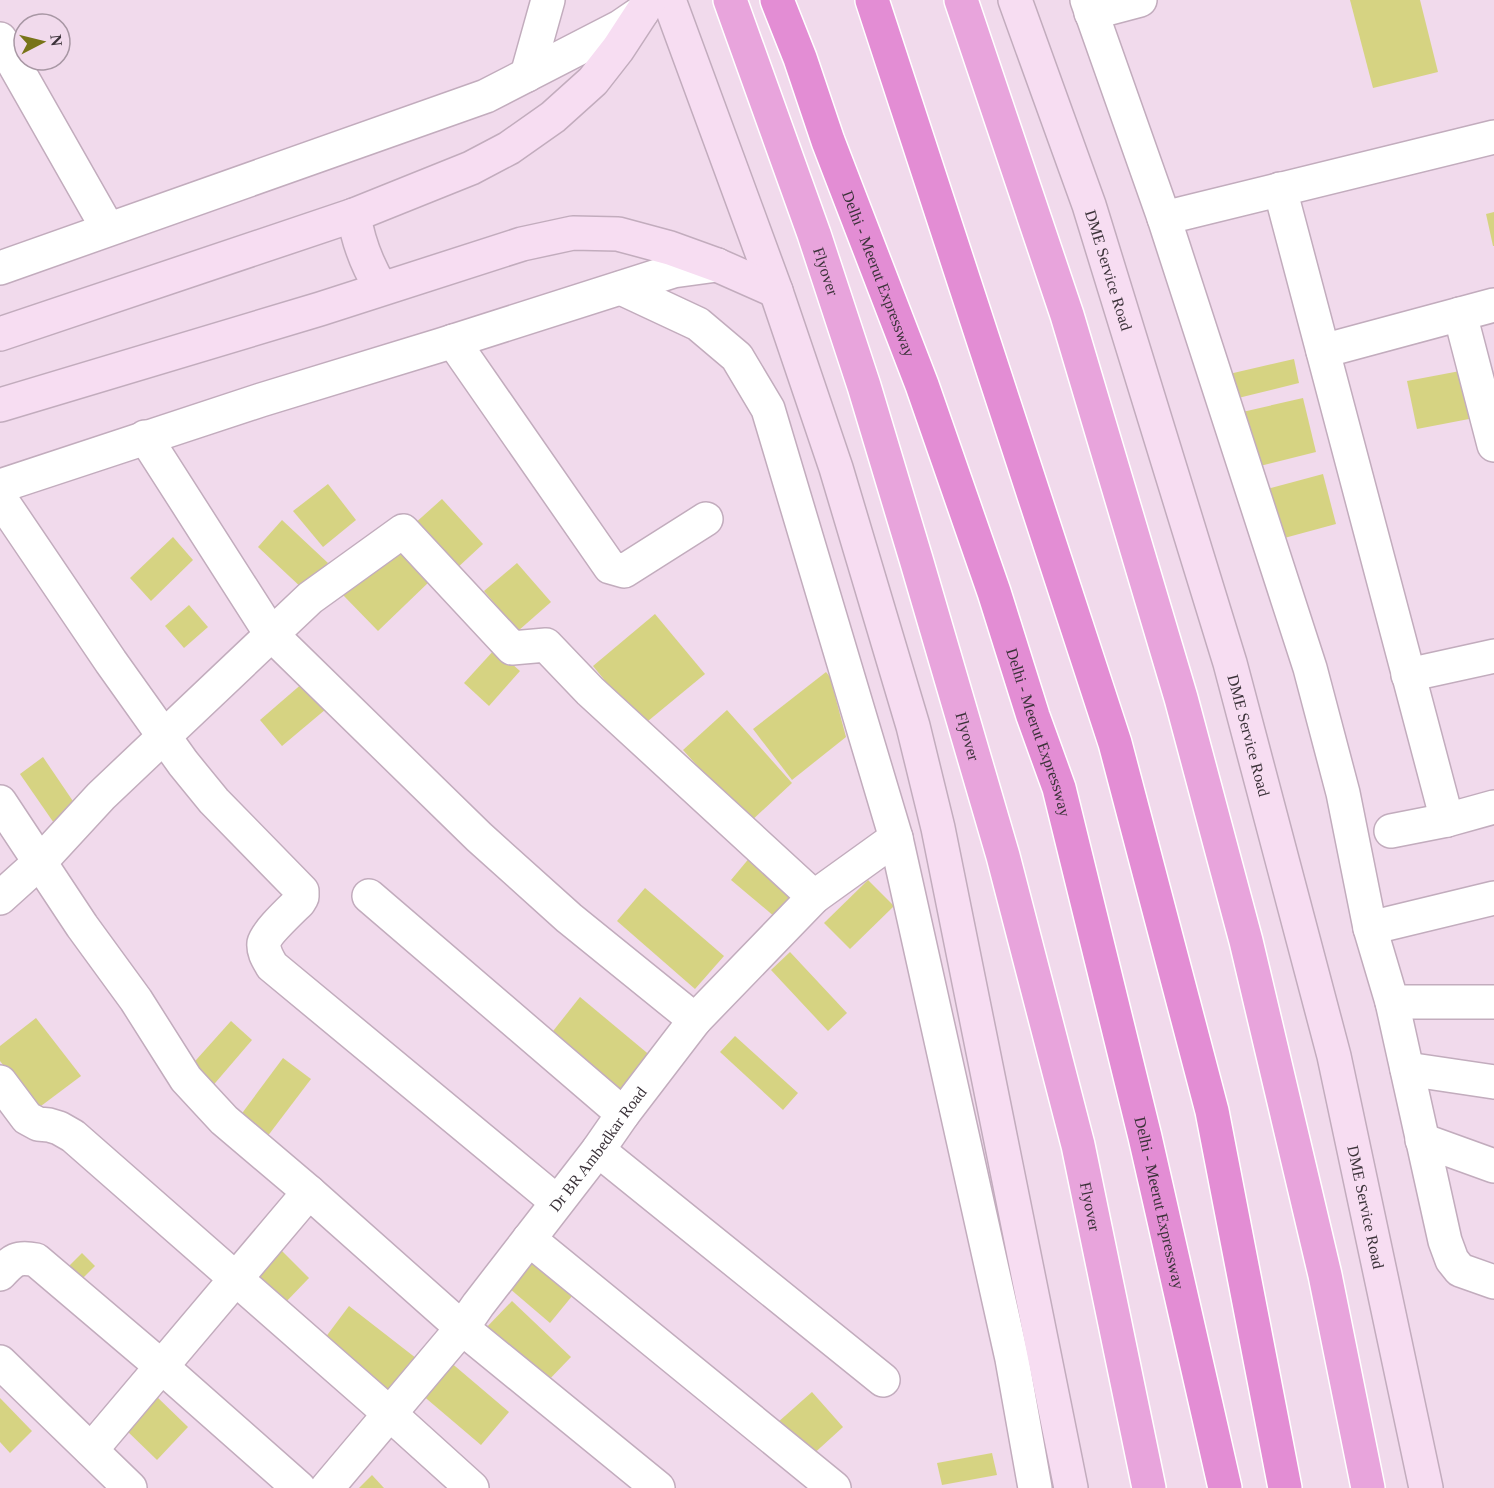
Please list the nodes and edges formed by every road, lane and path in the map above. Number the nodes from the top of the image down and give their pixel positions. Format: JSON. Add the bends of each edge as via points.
{"nodes":[{"id":1,"x":548,"y":0,"type":"edge"},
{"id":2,"x":730,"y":0,"type":"edge"},
{"id":3,"x":777,"y":0,"type":"edge"},
{"id":4,"x":872,"y":0,"type":"edge"},
{"id":5,"x":961,"y":0,"type":"edge"},
{"id":6,"x":1015,"y":0,"type":"edge"},
{"id":7,"x":1140,"y":0,"type":"edge"},
{"id":8,"x":654,"y":4,"type":"edge"},
{"id":9,"x":1089,"y":7,"type":"edge"},
{"id":10,"x":0,"y":39,"type":"edge"},
{"id":11,"x":528,"y":75,"type":"junction"},
{"id":12,"x":1494,"y":136,"type":"edge"},
{"id":13,"x":1280,"y":189,"type":"junction"},
{"id":14,"x":354,"y":214,"type":"junction"},
{"id":15,"x":1164,"y":218,"type":"junction"},
{"id":16,"x":108,"y":229,"type":"junction"},
{"id":17,"x":717,"y":265,"type":"junction"},
{"id":18,"x":0,"y":267,"type":"edge"},
{"id":19,"x":381,"y":288,"type":"junction"},
{"id":20,"x":621,"y":288,"type":"junction"},
{"id":21,"x":776,"y":291,"type":"junction"},
{"id":22,"x":1494,"y":305,"type":"edge"},
{"id":23,"x":1460,"y":314,"type":"junction"},
{"id":24,"x":0,"y":334,"type":"edge"},
{"id":25,"x":453,"y":341,"type":"junction"},
{"id":26,"x":1323,"y":351,"type":"junction"},
{"id":27,"x":0,"y":405,"type":"edge"},
{"id":28,"x":145,"y":437,"type":"junction"},
{"id":29,"x":1494,"y":445,"type":"edge"},
{"id":30,"x":0,"y":486,"type":"edge"},
{"id":31,"x":0,"y":498,"type":"edge"},
{"id":32,"x":706,"y":519,"type":"dead end"},
{"id":33,"x":271,"y":633,"type":"junction"},
{"id":34,"x":1494,"y":656,"type":"edge"},
{"id":35,"x":1408,"y":675,"type":"junction"},
{"id":36,"x":163,"y":736,"type":"junction"},
{"id":37,"x":0,"y":802,"type":"edge"},
{"id":38,"x":1494,"y":807,"type":"edge"},
{"id":39,"x":1447,"y":819,"type":"junction"},
{"id":40,"x":1391,"y":831,"type":"dead end"},
{"id":41,"x":896,"y":838,"type":"junction"},
{"id":42,"x":41,"y":861,"type":"junction"},
{"id":43,"x":369,"y":896,"type":"dead end"},
{"id":44,"x":814,"y":897,"type":"junction"},
{"id":45,"x":0,"y":898,"type":"edge"},
{"id":46,"x":1494,"y":898,"type":"edge"},
{"id":47,"x":1370,"y":928,"type":"junction"},
{"id":48,"x":1392,"y":1002,"type":"junction"},
{"id":49,"x":1494,"y":1002,"type":"edge"},
{"id":50,"x":695,"y":1020,"type":"junction"},
{"id":51,"x":1407,"y":1069,"type":"junction"},
{"id":52,"x":0,"y":1082,"type":"edge"},
{"id":53,"x":1494,"y":1082,"type":"edge"},
{"id":54,"x":623,"y":1114,"type":"junction"},
{"id":55,"x":1422,"y":1140,"type":"junction"},
{"id":56,"x":598,"y":1150,"type":"junction"},
{"id":57,"x":1494,"y":1166,"type":"edge"},
{"id":58,"x":309,"y":1192,"type":"junction"},
{"id":59,"x":557,"y":1202,"type":"junction"},
{"id":60,"x":529,"y":1239,"type":"junction"},
{"id":61,"x":0,"y":1274,"type":"edge"},
{"id":62,"x":236,"y":1280,"type":"junction"},
{"id":63,"x":1494,"y":1282,"type":"edge"},
{"id":64,"x":462,"y":1328,"type":"junction"},
{"id":65,"x":0,"y":1362,"type":"edge"},
{"id":66,"x":162,"y":1367,"type":"junction"},
{"id":67,"x":883,"y":1380,"type":"dead end"},
{"id":68,"x":390,"y":1414,"type":"junction"},
{"id":69,"x":91,"y":1450,"type":"junction"},
{"id":70,"x":130,"y":1488,"type":"edge"},
{"id":71,"x":299,"y":1488,"type":"edge"},
{"id":72,"x":327,"y":1488,"type":"edge"},
{"id":73,"x":472,"y":1488,"type":"edge"},
{"id":74,"x":657,"y":1488,"type":"edge"},
{"id":75,"x":834,"y":1488,"type":"edge"},
{"id":76,"x":1035,"y":1488,"type":"edge"},
{"id":77,"x":1071,"y":1488,"type":"edge"},
{"id":78,"x":1149,"y":1488,"type":"edge"},
{"id":79,"x":1225,"y":1488,"type":"edge"},
{"id":80,"x":1285,"y":1488,"type":"edge"},
{"id":81,"x":1368,"y":1488,"type":"edge"},
{"id":82,"x":1426,"y":1488,"type":"edge"}],
"edges":[{"from":1,"to":11,"type":"street"},
{"from":2,"to":78,"type":"highway","name":"Flyover","via":[[864,386],[1003,856],[1078,1145]]},
{"from":3,"to":79,"type":"highway","name":"Delhi - Meerut Expressway","via":[[922,385],[1059,788],[1145,1137]]},
{"from":4,"to":80,"type":"highway","via":[[1115,743],[1212,1111]]},
{"from":5,"to":81,"type":"highway","via":[[1066,315],[1187,721],[1246,940],[1320,1252]]},
{"from":6,"to":82,"type":"main road","name":"DME Service Road","via":[[1089,205],[1230,663],[1334,1056]]},
{"from":7,"to":9,"type":"street"},
{"from":8,"to":11,"type":"street","via":[[620,27]]},
{"from":8,"to":14,"type":"main road","via":[[593,81],[553,117],[509,148],[471,168]]},
{"from":8,"to":21,"type":"main road"},
{"from":9,"to":15,"type":"street"},
{"from":10,"to":16,"type":"street"},
{"from":11,"to":16,"type":"street","via":[[486,96]]},
{"from":12,"to":13,"type":"street"},
{"from":13,"to":15,"type":"street"},
{"from":13,"to":26,"type":"street"},
{"from":14,"to":19,"type":"main road","via":[[363,253]]},
{"from":14,"to":24,"type":"main road"},
{"from":15,"to":47,"type":"street","via":[[1310,668],[1345,803]]},
{"from":16,"to":18,"type":"street"},
{"from":17,"to":19,"type":"main road","via":[[618,234],[573,233],[522,244]]},
{"from":17,"to":20,"type":"street","via":[[673,271]]},
{"from":17,"to":21,"type":"main road"},
{"from":19,"to":27,"type":"main road"},
{"from":20,"to":25,"type":"street"},
{"from":20,"to":41,"type":"street","via":[[698,324],[737,357],[768,409]]},
{"from":21,"to":77,"type":"main road","via":[[836,468],[913,726],[938,828]]},
{"from":22,"to":23,"type":"street"},
{"from":23,"to":26,"type":"street"},
{"from":23,"to":29,"type":"street"},
{"from":25,"to":28,"type":"street"},
{"from":25,"to":32,"type":"street","via":[[610,567],[624,571]]},
{"from":26,"to":35,"type":"street"},
{"from":28,"to":30,"type":"street"},
{"from":28,"to":33,"type":"street"},
{"from":31,"to":36,"type":"street"},
{"from":33,"to":36,"type":"street"},
{"from":33,"to":44,"type":"street","via":[[310,598],[403,531],[512,648],[546,645],[590,691]]},
{"from":33,"to":50,"type":"street","via":[[479,837],[569,918]]},
{"from":34,"to":35,"type":"street"},
{"from":35,"to":39,"type":"street"},
{"from":36,"to":42,"type":"street"},
{"from":36,"to":59,"type":"street","via":[[214,801],[302,891],[299,902],[264,943],[272,966]]},
{"from":37,"to":42,"type":"street"},
{"from":38,"to":39,"type":"street"},
{"from":39,"to":40,"type":"street"},
{"from":41,"to":44,"type":"street","name":"Dr BR Ambedkar Road"},
{"from":41,"to":76,"type":"street","via":[[1012,1359]]},
{"from":42,"to":45,"type":"street"},
{"from":42,"to":58,"type":"street","via":[[186,1079],[224,1120]]},
{"from":43,"to":54,"type":"street"},
{"from":44,"to":50,"type":"street","name":"Dr BR Ambedkar Road"},
{"from":46,"to":47,"type":"street"},
{"from":47,"to":48,"type":"street"},
{"from":48,"to":49,"type":"street"},
{"from":48,"to":51,"type":"street"},
{"from":50,"to":54,"type":"street","name":"Dr BR Ambedkar Road"},
{"from":51,"to":53,"type":"street"},
{"from":51,"to":55,"type":"street"},
{"from":52,"to":62,"type":"street","via":[[27,1118],[73,1136]]},
{"from":54,"to":56,"type":"street","name":"Dr BR Ambedkar Road"},
{"from":55,"to":57,"type":"street"},
{"from":55,"to":63,"type":"street","via":[[1452,1260],[1460,1270]]},
{"from":56,"to":59,"type":"street","name":"Dr BR Ambedkar Road"},
{"from":56,"to":67,"type":"street"},
{"from":58,"to":62,"type":"street"},
{"from":58,"to":64,"type":"street"},
{"from":59,"to":60,"type":"street","name":"Dr BR Ambedkar Road"},
{"from":60,"to":64,"type":"street","name":"Dr BR Ambedkar Road"},
{"from":60,"to":75,"type":"street"},
{"from":61,"to":66,"type":"street","via":[[10,1262],[22,1257],[36,1260]]},
{"from":62,"to":66,"type":"street"},
{"from":62,"to":68,"type":"street"},
{"from":64,"to":68,"type":"street","name":"Dr BR Ambedkar Road"},
{"from":64,"to":74,"type":"street"},
{"from":65,"to":69,"type":"street"},
{"from":66,"to":69,"type":"street"},
{"from":66,"to":71,"type":"street"},
{"from":68,"to":72,"type":"street","name":"Dr BR Ambedkar Road"},
{"from":68,"to":73,"type":"street"},
{"from":69,"to":70,"type":"street"}]}
